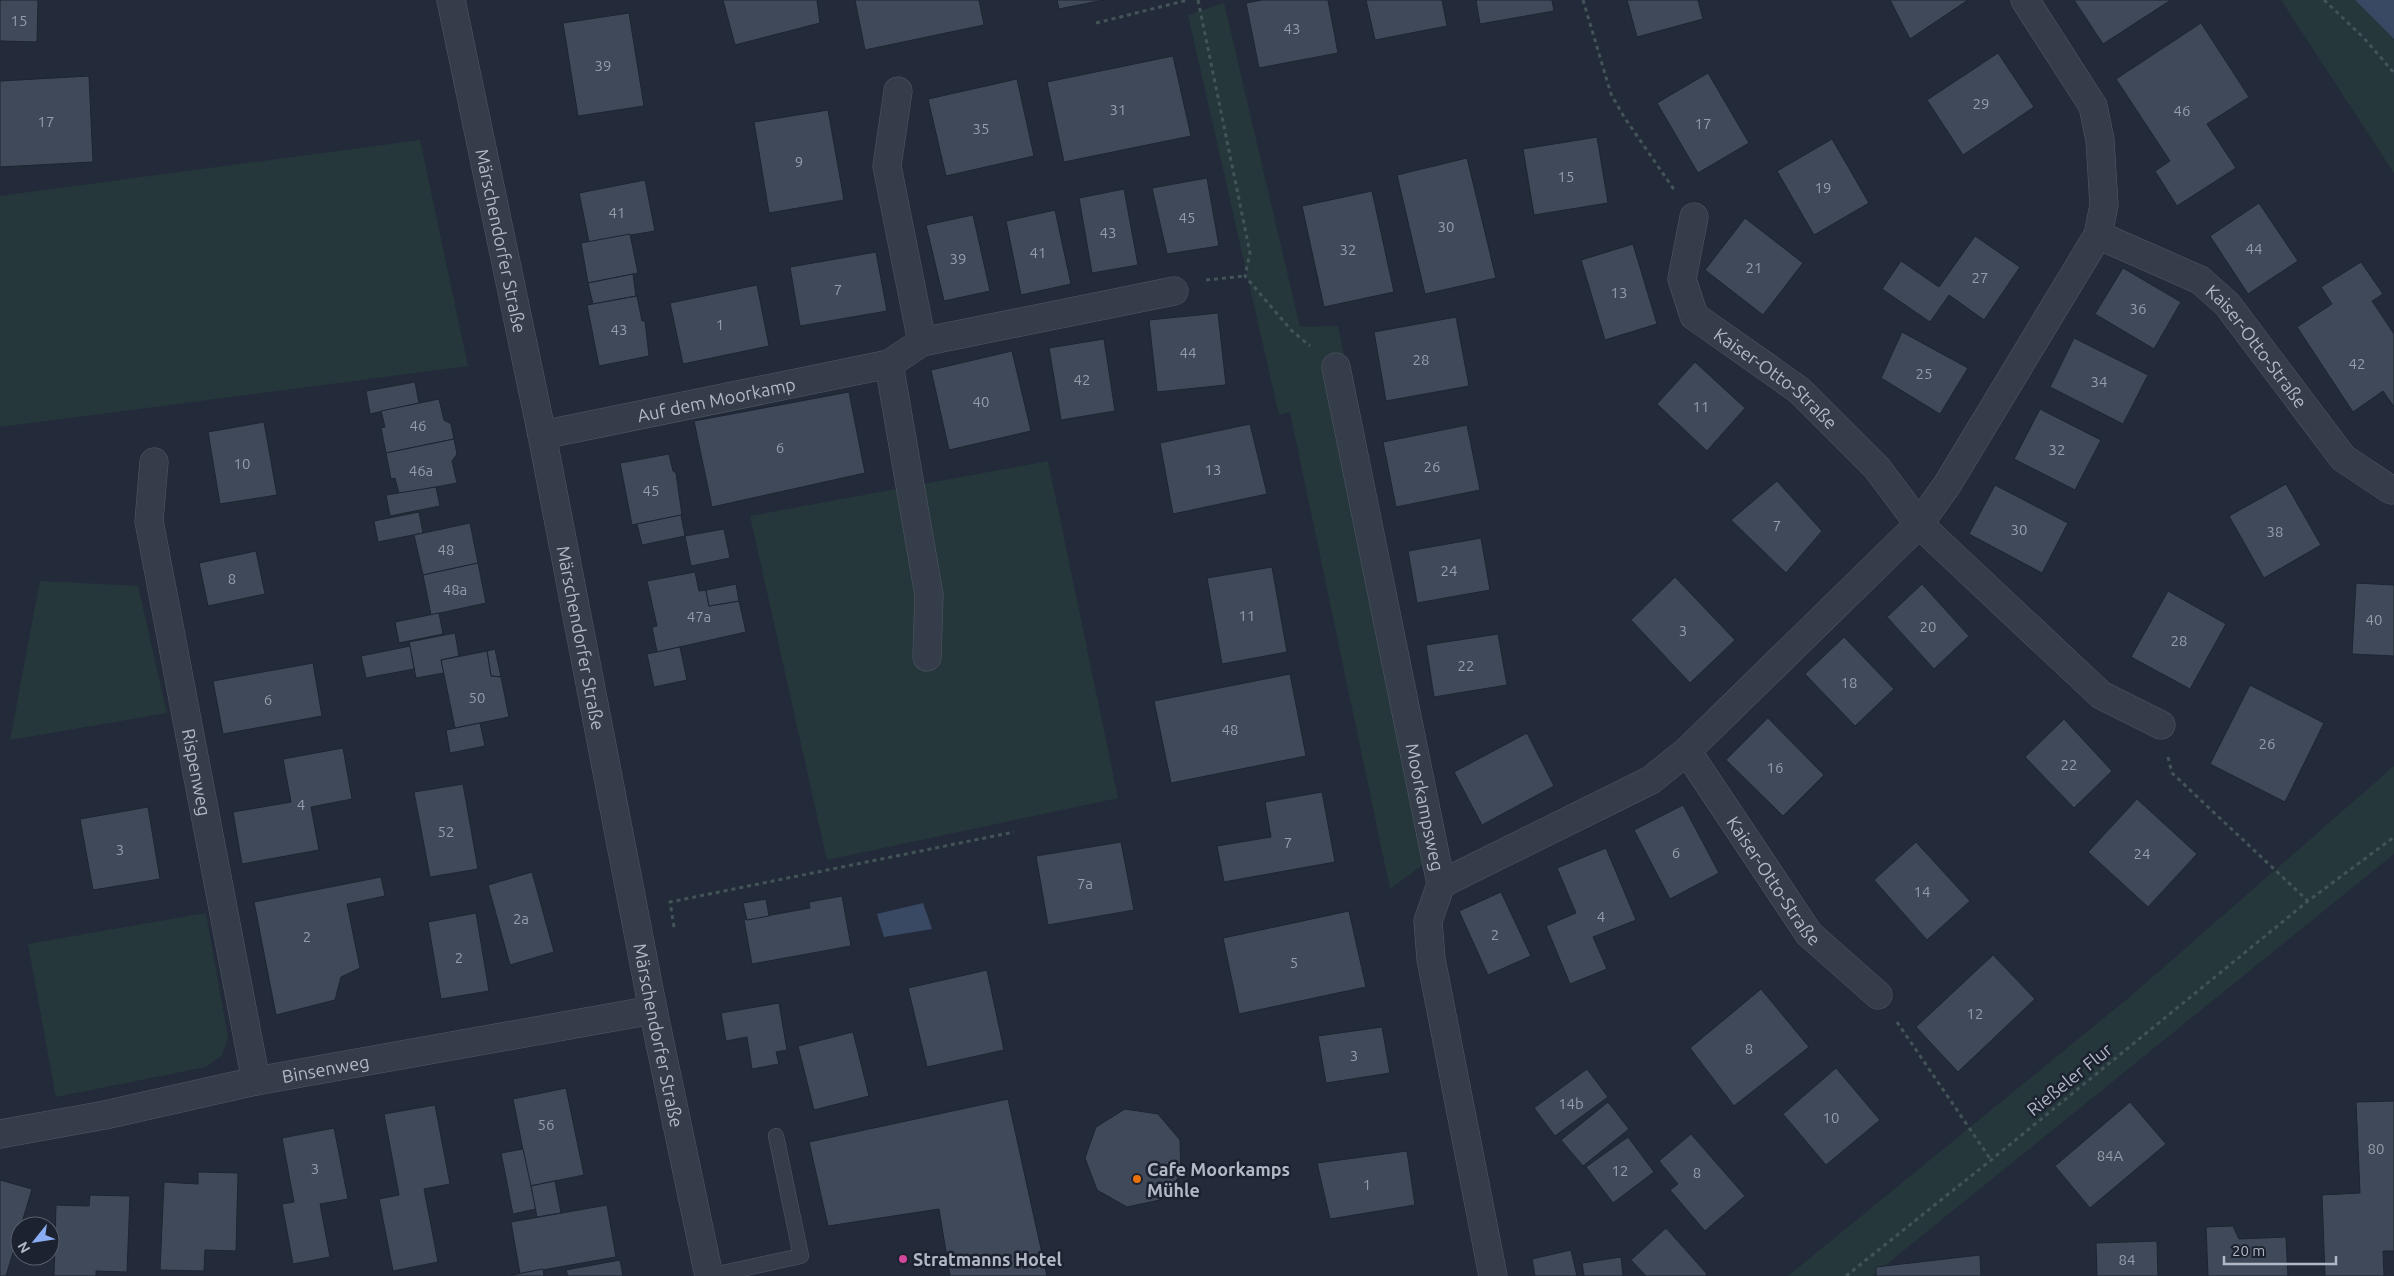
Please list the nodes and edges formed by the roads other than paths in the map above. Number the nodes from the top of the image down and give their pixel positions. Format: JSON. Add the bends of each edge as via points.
{"nodes":[{"id":1,"x":451,"y":0,"type":"edge"},
{"id":2,"x":2025,"y":0,"type":"edge"},
{"id":3,"x":898,"y":91,"type":"dead end"},
{"id":4,"x":1694,"y":217,"type":"road end"},
{"id":5,"x":2098,"y":235,"type":"junction"},
{"id":6,"x":1174,"y":291,"type":"road end"},
{"id":7,"x":922,"y":342,"type":"junction"},
{"id":8,"x":889,"y":364,"type":"junction"},
{"id":9,"x":1336,"y":367,"type":"road end"},
{"id":10,"x":542,"y":435,"type":"junction"},
{"id":11,"x":154,"y":462,"type":"dead end"},
{"id":12,"x":2391,"y":490,"type":"dead end"},
{"id":13,"x":1919,"y":524,"type":"junction"},
{"id":14,"x":927,"y":657,"type":"dead end"},
{"id":15,"x":2161,"y":725,"type":"road end"},
{"id":16,"x":1687,"y":751,"type":"junction"},
{"id":17,"x":1441,"y":884,"type":"junction"},
{"id":18,"x":1878,"y":995,"type":"road end"},
{"id":19,"x":654,"y":1010,"type":"junction"},
{"id":20,"x":256,"y":1081,"type":"junction"},
{"id":21,"x":0,"y":1134,"type":"edge"},
{"id":22,"x":776,"y":1136,"type":"dead end"},
{"id":23,"x":709,"y":1276,"type":"edge"},
{"id":24,"x":1493,"y":1276,"type":"edge"}],
"edges":[{"from":1,"to":10,"type":"street","name":"Märschendorfer Straße"},
{"from":2,"to":5,"type":"street","via":[[2092,106],[2100,140],[2104,205]]},
{"from":3,"to":7,"type":"street","via":[[887,166]]},
{"from":4,"to":13,"type":"street","name":"Kaiser-Otto-Straße","via":[[1682,279],[1694,316],[1799,390],[1877,468]]},
{"from":5,"to":12,"type":"street","name":"Kaiser-Otto-Straße","via":[[2200,280],[2227,304],[2343,458]]},
{"from":5,"to":13,"type":"street","via":[[1947,485]]},
{"from":6,"to":7,"type":"street","name":"Auf dem Moorkamp"},
{"from":7,"to":8,"type":"street","name":"Auf dem Moorkamp"},
{"from":8,"to":10,"type":"street","name":"Auf dem Moorkamp"},
{"from":8,"to":14,"type":"street","via":[[929,595]]},
{"from":9,"to":17,"type":"street","name":"Moorkampsweg"},
{"from":10,"to":19,"type":"street","name":"Märschendorfer Straße"},
{"from":11,"to":20,"type":"street","name":"Rispenweg","via":[[149,521]]},
{"from":13,"to":15,"type":"street","name":"Kaiser-Otto-Straße","via":[[2101,695]]},
{"from":13,"to":16,"type":"street"},
{"from":16,"to":17,"type":"street","via":[[1650,780]]},
{"from":16,"to":18,"type":"street","name":"Kaiser-Otto-Straße","via":[[1809,934]]},
{"from":17,"to":24,"type":"street","name":"Moorkampsweg","via":[[1428,920],[1431,959]]},
{"from":19,"to":20,"type":"street","name":"Binsenweg"},
{"from":19,"to":23,"type":"street","name":"Märschendorfer Straße"},
{"from":20,"to":21,"type":"street","name":"Binsenweg","via":[[105,1115]]},
{"from":22,"to":23,"type":"lane","via":[[801,1256]]}]}
